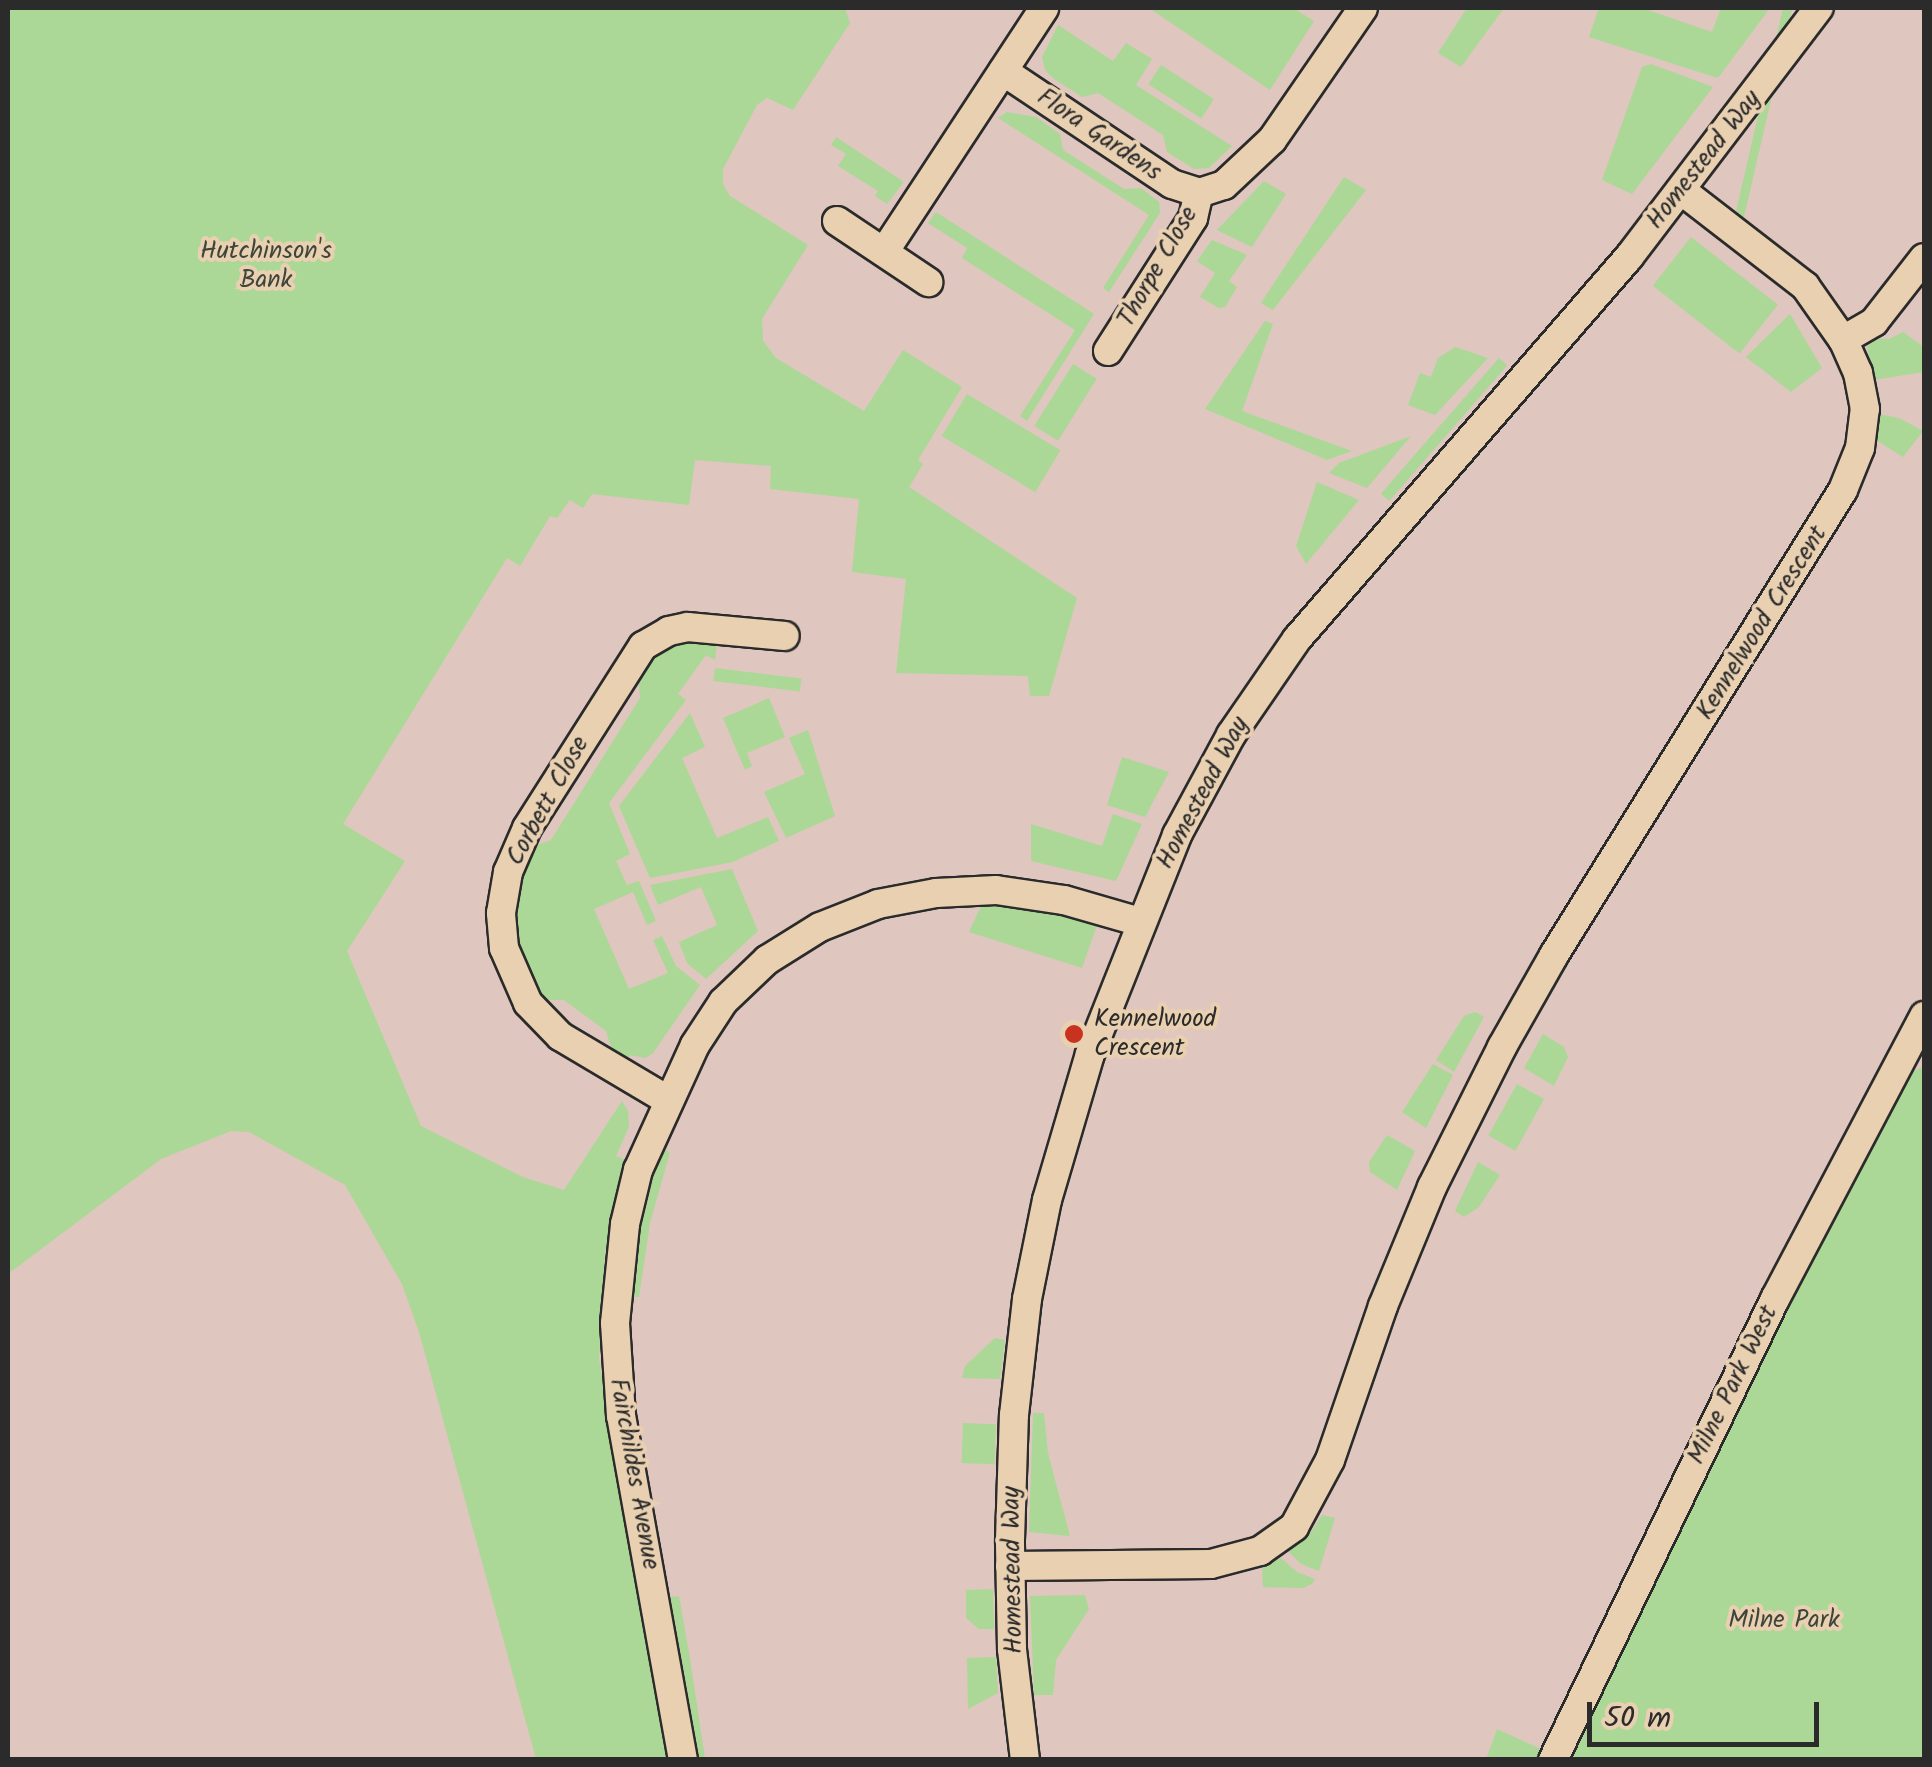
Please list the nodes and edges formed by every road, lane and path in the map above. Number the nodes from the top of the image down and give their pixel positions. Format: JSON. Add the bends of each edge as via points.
{"nodes":[{"id":1,"x":1044,"y":8,"type":"edge"},
{"id":2,"x":1363,"y":8,"type":"edge"},
{"id":3,"x":1819,"y":8,"type":"edge"},
{"id":4,"x":1003,"y":70,"type":"junction"},
{"id":5,"x":1681,"y":190,"type":"junction"},
{"id":6,"x":1199,"y":193,"type":"junction"},
{"id":7,"x":837,"y":221,"type":"dead end"},
{"id":8,"x":884,"y":252,"type":"junction"},
{"id":9,"x":1924,"y":258,"type":"edge"},
{"id":10,"x":928,"y":282,"type":"dead end"},
{"id":11,"x":1843,"y":340,"type":"junction"},
{"id":12,"x":1108,"y":351,"type":"dead end"},
{"id":13,"x":785,"y":636,"type":"dead end"},
{"id":14,"x":1140,"y":922,"type":"junction"},
{"id":15,"x":1924,"y":1016,"type":"edge"},
{"id":16,"x":666,"y":1099,"type":"junction"},
{"id":17,"x":1010,"y":1566,"type":"junction"},
{"id":18,"x":683,"y":1760,"type":"edge"},
{"id":19,"x":1024,"y":1760,"type":"edge"},
{"id":20,"x":1553,"y":1760,"type":"edge"}],
"edges":[{"from":1,"to":4,"type":"street"},
{"from":2,"to":6,"type":"street","name":"Thorpe Close","via":[[1277,134],[1224,185]]},
{"from":3,"to":5,"type":"street","name":"Homestead Way"},
{"from":4,"to":6,"type":"street","name":"Flora Gardens","via":[[1172,184]]},
{"from":4,"to":8,"type":"street"},
{"from":5,"to":11,"type":"street","name":"Kennelwood Crescent","via":[[1805,286]]},
{"from":5,"to":14,"type":"street","name":"Homestead Way","via":[[1297,638],[1215,762]]},
{"from":6,"to":12,"type":"street","name":"Thorpe Close","via":[[1193,218]]},
{"from":7,"to":8,"type":"street"},
{"from":8,"to":10,"type":"street"},
{"from":9,"to":11,"type":"street","via":[[1874,322]]},
{"from":11,"to":17,"type":"street","name":"Kennelwood Crescent","via":[[1864,407],[1853,469],[1508,1037],[1432,1188],[1330,1460],[1302,1516],[1260,1551],[1211,1564]]},
{"from":13,"to":16,"type":"street","name":"Corbett Close","via":[[688,628],[643,646],[527,828],[508,872],[504,948],[528,1003],[560,1036]]},
{"from":14,"to":16,"type":"street","name":"Fairchildes Avenue","via":[[996,890],[905,897],[852,913],[778,952],[737,986]]},
{"from":14,"to":17,"type":"street","name":"Homestead Way","via":[[1074,1102],[1034,1260],[1016,1402]]},
{"from":15,"to":20,"type":"street","name":"Milne Park West","via":[[1775,1300]]},
{"from":16,"to":18,"type":"street","name":"Fairchildes Avenue","via":[[625,1224],[615,1354]]},
{"from":17,"to":19,"type":"street","name":"Homestead Way"}]}
